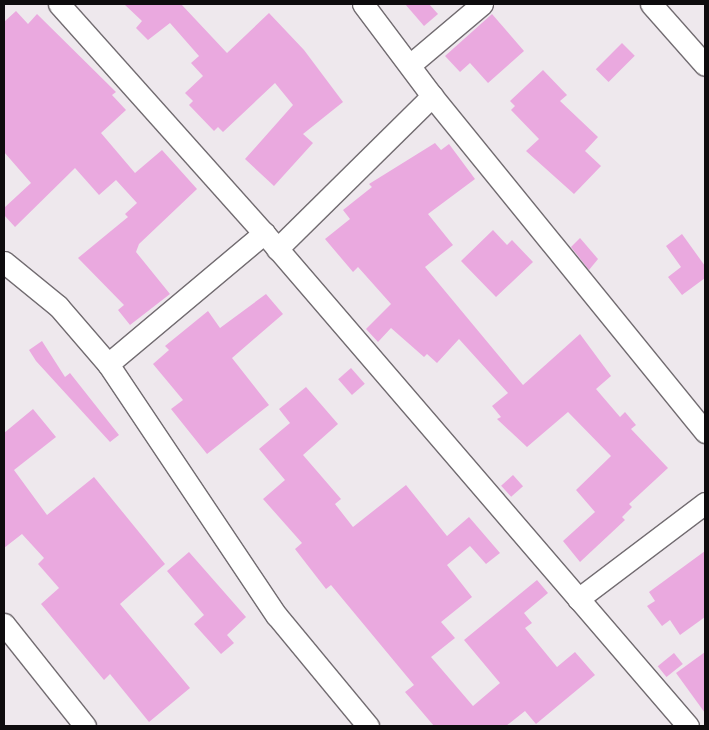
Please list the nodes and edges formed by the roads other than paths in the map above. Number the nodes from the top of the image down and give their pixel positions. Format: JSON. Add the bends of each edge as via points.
{"nodes":[{"id":1,"x":59,"y":4,"type":"edge"},
{"id":2,"x":363,"y":4,"type":"edge"},
{"id":3,"x":482,"y":4,"type":"edge"},
{"id":4,"x":651,"y":4,"type":"edge"},
{"id":5,"x":412,"y":64,"type":"junction"},
{"id":6,"x":705,"y":65,"type":"edge"},
{"id":7,"x":432,"y":96,"type":"junction"},
{"id":8,"x":270,"y":241,"type":"junction"},
{"id":9,"x":4,"y":262,"type":"edge"},
{"id":10,"x":108,"y":364,"type":"junction"},
{"id":11,"x":705,"y":432,"type":"edge"},
{"id":12,"x":705,"y":503,"type":"edge"},
{"id":13,"x":578,"y":599,"type":"junction"},
{"id":14,"x":4,"y":624,"type":"edge"},
{"id":15,"x":85,"y":726,"type":"edge"},
{"id":16,"x":368,"y":726,"type":"edge"},
{"id":17,"x":688,"y":726,"type":"edge"}],
"edges":[{"from":1,"to":8,"type":"street"},
{"from":2,"to":5,"type":"street"},
{"from":3,"to":5,"type":"street"},
{"from":4,"to":6,"type":"street"},
{"from":5,"to":7,"type":"street"},
{"from":7,"to":8,"type":"street"},
{"from":7,"to":11,"type":"street"},
{"from":8,"to":10,"type":"street"},
{"from":8,"to":13,"type":"street"},
{"from":9,"to":10,"type":"street","via":[[58,306]]},
{"from":10,"to":16,"type":"street","via":[[277,616]]},
{"from":12,"to":13,"type":"street"},
{"from":13,"to":17,"type":"street"},
{"from":14,"to":15,"type":"street"}]}
